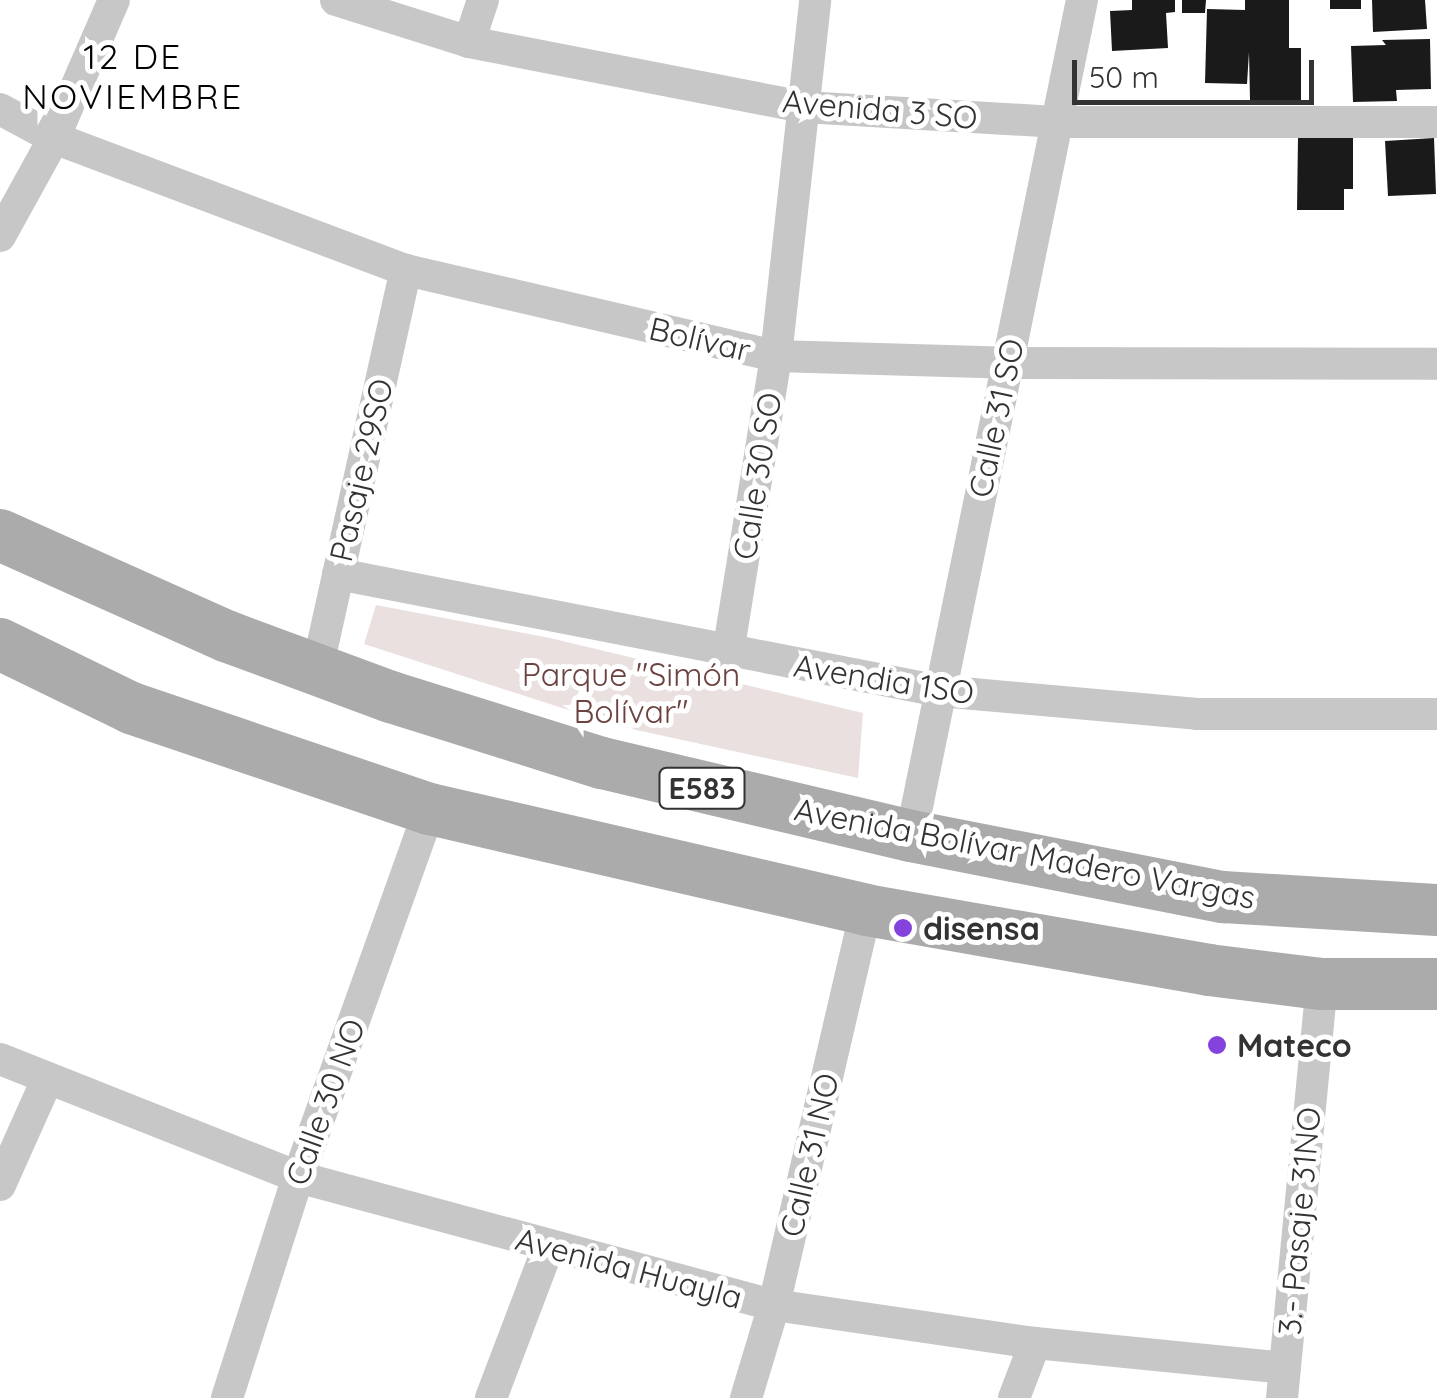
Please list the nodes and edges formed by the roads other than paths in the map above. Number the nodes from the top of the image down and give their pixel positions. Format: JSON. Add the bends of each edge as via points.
{"nodes":[{"id":1,"x":114,"y":0,"type":"edge"},
{"id":2,"x":336,"y":0,"type":"edge"},
{"id":3,"x":483,"y":0,"type":"edge"},
{"id":4,"x":815,"y":0,"type":"edge"},
{"id":5,"x":1082,"y":0,"type":"edge"},
{"id":6,"x":469,"y":42,"type":"junction"},
{"id":7,"x":804,"y":107,"type":"junction"},
{"id":8,"x":0,"y":109,"type":"edge"},
{"id":9,"x":1058,"y":122,"type":"junction"},
{"id":10,"x":1437,"y":122,"type":"edge"},
{"id":11,"x":54,"y":138,"type":"junction"},
{"id":12,"x":0,"y":236,"type":"edge"},
{"id":13,"x":406,"y":270,"type":"junction"},
{"id":14,"x":776,"y":356,"type":"junction"},
{"id":15,"x":1007,"y":362,"type":"junction"},
{"id":16,"x":1437,"y":364,"type":"edge"},
{"id":17,"x":0,"y":534,"type":"edge"},
{"id":18,"x":338,"y":574,"type":"junction"},
{"id":19,"x":0,"y":644,"type":"edge"},
{"id":20,"x":728,"y":653,"type":"junction"},
{"id":21,"x":317,"y":670,"type":"junction"},
{"id":22,"x":940,"y":691,"type":"junction"},
{"id":23,"x":1437,"y":714,"type":"edge"},
{"id":24,"x":430,"y":809,"type":"junction"},
{"id":25,"x":911,"y":836,"type":"junction"},
{"id":26,"x":866,"y":910,"type":"junction"},
{"id":27,"x":1437,"y":910,"type":"edge"},
{"id":28,"x":1322,"y":984,"type":"junction"},
{"id":29,"x":1437,"y":984,"type":"edge"},
{"id":30,"x":0,"y":1059,"type":"edge"},
{"id":31,"x":47,"y":1080,"type":"junction"},
{"id":32,"x":298,"y":1178,"type":"junction"},
{"id":33,"x":0,"y":1186,"type":"edge"},
{"id":34,"x":548,"y":1248,"type":"junction"},
{"id":35,"x":774,"y":1305,"type":"junction"},
{"id":36,"x":1036,"y":1343,"type":"junction"},
{"id":37,"x":1284,"y":1383,"type":"edge"},
{"id":38,"x":227,"y":1398,"type":"edge"},
{"id":39,"x":492,"y":1398,"type":"edge"},
{"id":40,"x":746,"y":1398,"type":"edge"},
{"id":41,"x":1014,"y":1398,"type":"edge"}],
"edges":[{"from":1,"to":11,"type":"street"},
{"from":2,"to":6,"type":"street","name":"Avenida 3 SO"},
{"from":3,"to":6,"type":"street"},
{"from":4,"to":7,"type":"street","name":"Calle 30 SO"},
{"from":5,"to":9,"type":"street","name":"Calle 31 SO"},
{"from":6,"to":7,"type":"street","name":"Avenida 3 SO"},
{"from":7,"to":9,"type":"street","name":"Avenida 3 SO"},
{"from":7,"to":14,"type":"street","name":"Calle 30 SO"},
{"from":8,"to":11,"type":"street","name":"Bolívar"},
{"from":9,"to":10,"type":"street","name":"Avenida 3 SO"},
{"from":9,"to":15,"type":"street","name":"Calle 31 SO"},
{"from":11,"to":12,"type":"street"},
{"from":11,"to":13,"type":"street","name":"Bolívar"},
{"from":13,"to":14,"type":"street","name":"Bolívar"},
{"from":13,"to":18,"type":"street","name":"Pasaje 29SO"},
{"from":14,"to":15,"type":"street","name":"Bolívar"},
{"from":14,"to":20,"type":"street","name":"Calle 30 SO"},
{"from":15,"to":16,"type":"street","name":"Bolívar"},
{"from":15,"to":22,"type":"street","name":"Calle 31 SO"},
{"from":17,"to":21,"type":"main road","name":"Avenida Bolívar Madero Vargas","number":"E583"},
{"from":18,"to":20,"type":"street","name":"Avendia 1SO"},
{"from":18,"to":21,"type":"street","name":"Pasaje 29SO"},
{"from":19,"to":24,"type":"main road","number":"E583","via":[[131,708]]},
{"from":20,"to":22,"type":"street","name":"Avendia 1SO"},
{"from":21,"to":25,"type":"main road","name":"Avenida Bolívar Madero Vargas","number":"E583","via":[[602,764]]},
{"from":22,"to":23,"type":"street","name":"Avendia 1SO","via":[[1197,714]]},
{"from":22,"to":25,"type":"street","name":"Calle 31 SO"},
{"from":24,"to":26,"type":"main road","number":"E583"},
{"from":24,"to":32,"type":"street","name":"Calle 30 NO"},
{"from":25,"to":27,"type":"main road","name":"Avenida Bolívar Madero Vargas","number":"E583","via":[[1223,898]]},
{"from":26,"to":28,"type":"main road","number":"E583"},
{"from":26,"to":35,"type":"street","name":"Calle 31 NO"},
{"from":28,"to":29,"type":"main road","number":"E583"},
{"from":28,"to":37,"type":"street","name":"3.- Pasaje 31NO"},
{"from":30,"to":31,"type":"street","name":"Avenida Huayla"},
{"from":31,"to":32,"type":"street","name":"Avenida Huayla"},
{"from":31,"to":33,"type":"street"},
{"from":32,"to":34,"type":"street","name":"Avenida Huayla"},
{"from":32,"to":38,"type":"street","name":"Calle 30 NO"},
{"from":34,"to":35,"type":"street","name":"Avenida Huayla"},
{"from":34,"to":39,"type":"street"},
{"from":35,"to":36,"type":"street","name":"Avenida Huayla"},
{"from":35,"to":40,"type":"street","name":"Calle 31 NO"},
{"from":36,"to":37,"type":"street","name":"Avenida Huayla"},
{"from":36,"to":41,"type":"street"}]}
